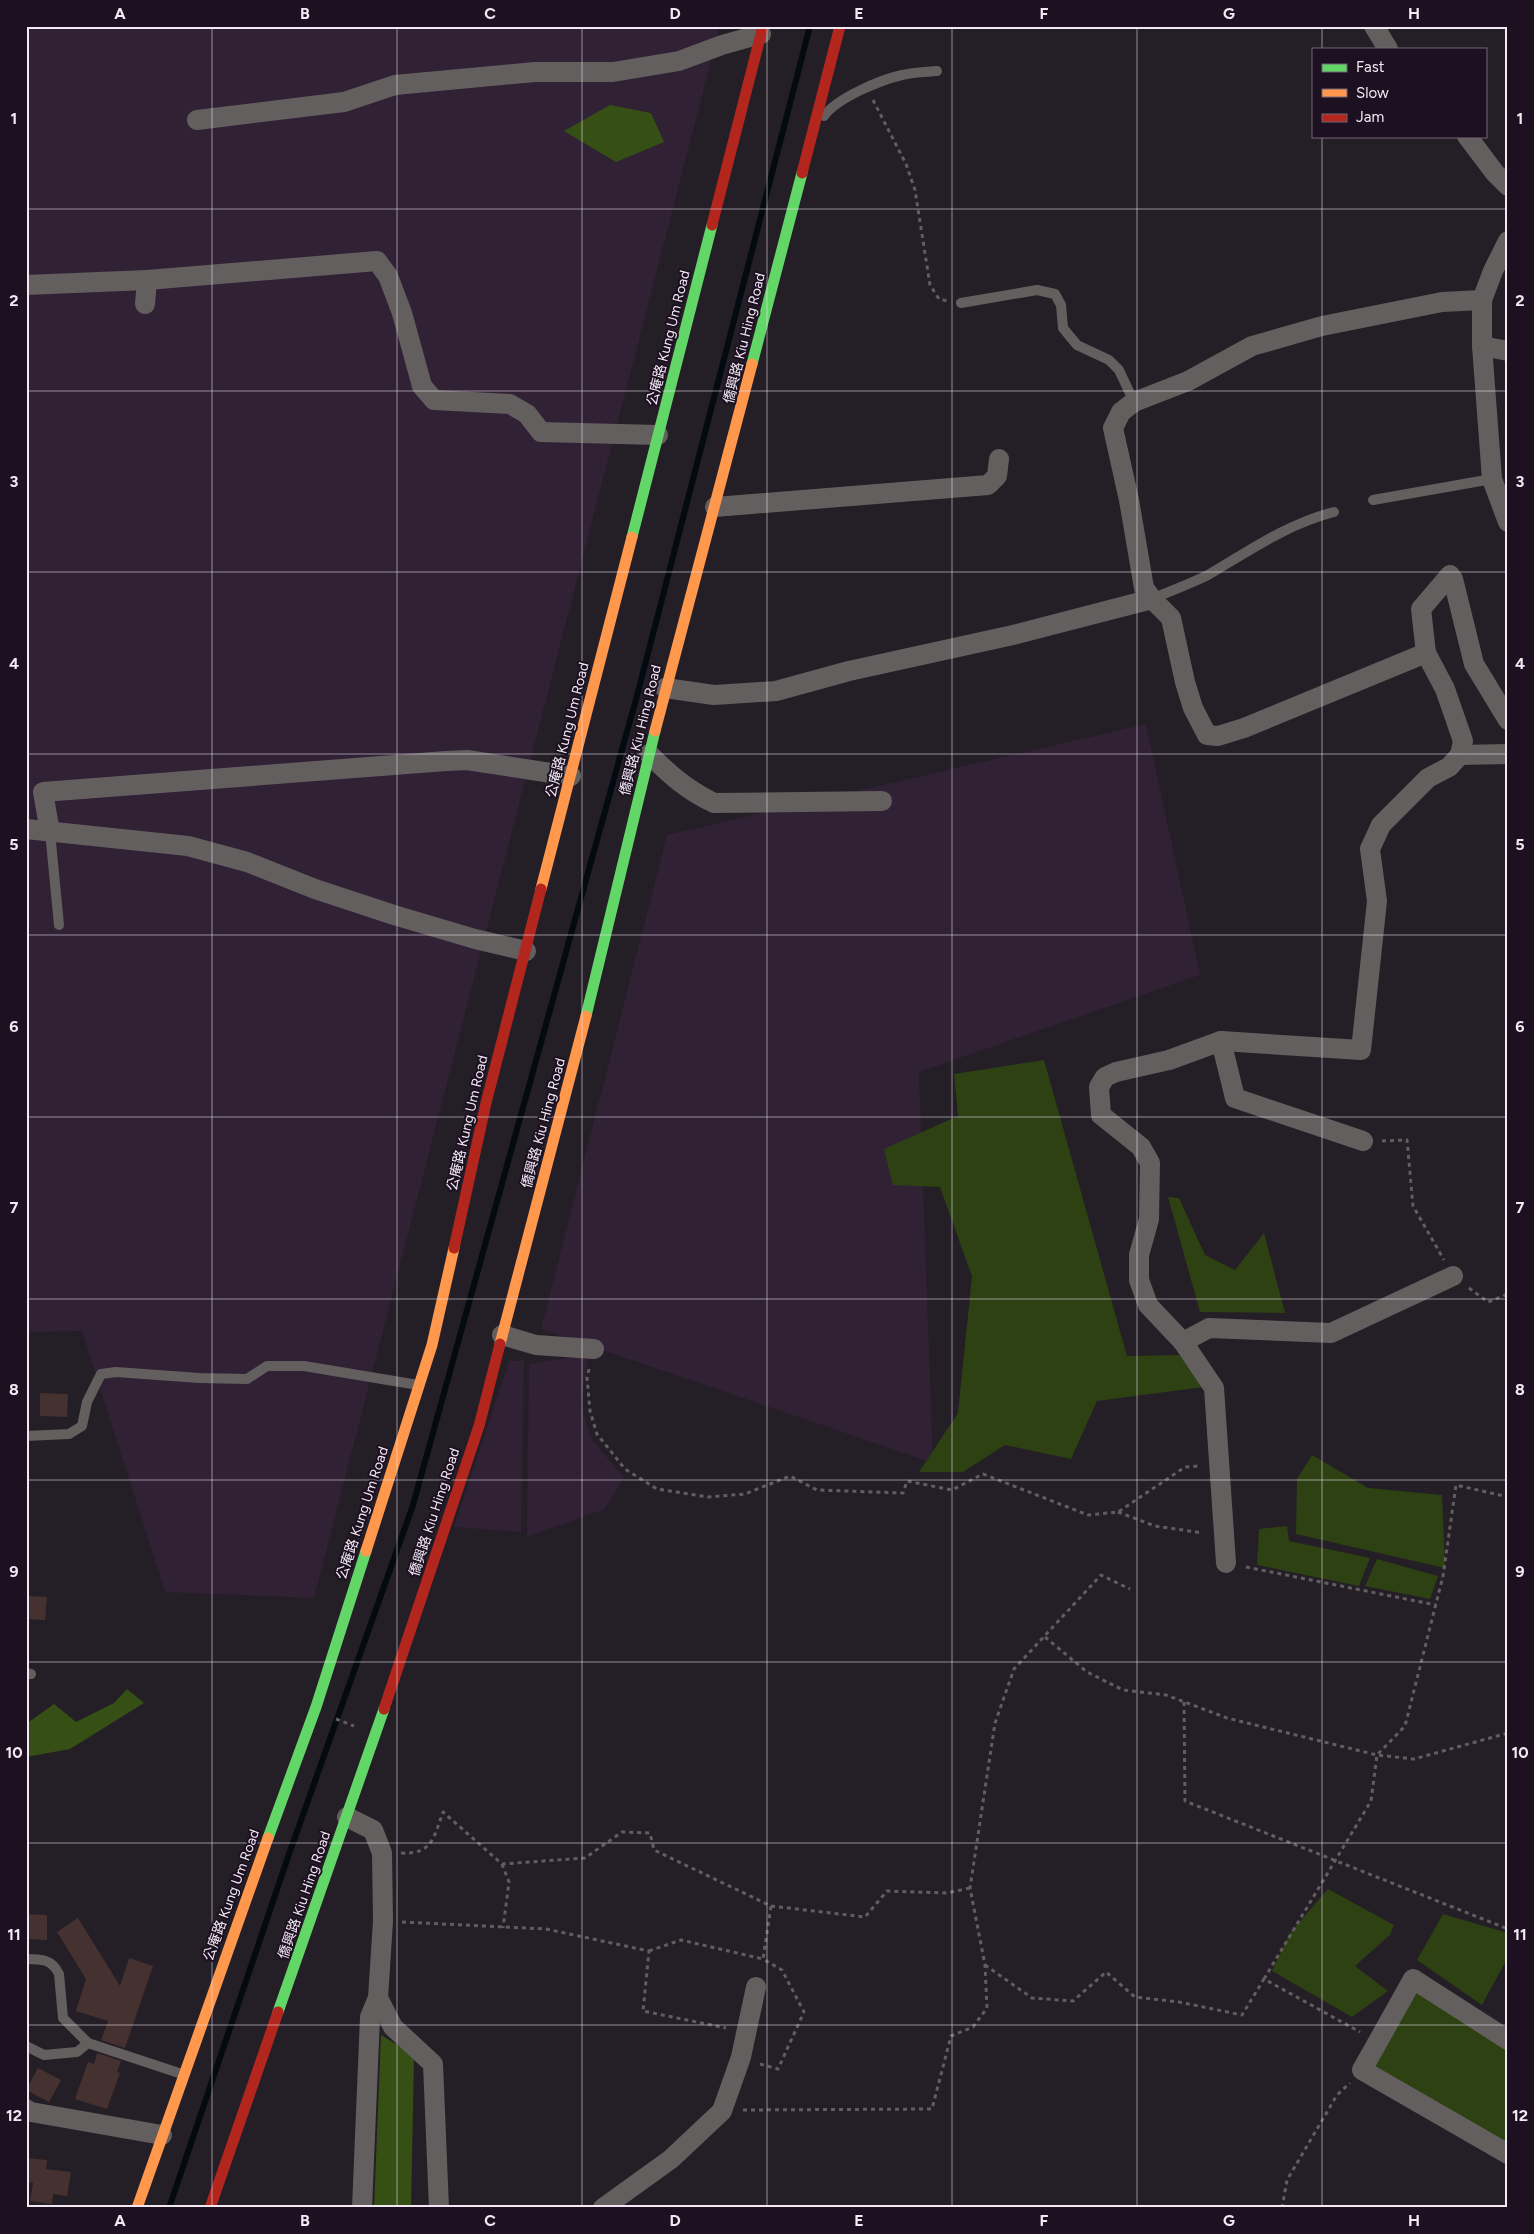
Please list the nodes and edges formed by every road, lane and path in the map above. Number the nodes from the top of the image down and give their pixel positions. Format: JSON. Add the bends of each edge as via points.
{"nodes":[{"id":1,"x":840,"y":26,"type":"edge"},
{"id":2,"x":1374,"y":26,"type":"edge"},
{"id":3,"x":762,"y":30,"type":"edge"},
{"id":4,"x":1387,"y":48,"type":"edge"},
{"id":5,"x":937,"y":71,"type":"dead end"},
{"id":6,"x":867,"y":88,"type":"junction"},
{"id":7,"x":198,"y":120,"type":"dead end"},
{"id":8,"x":812,"y":133,"type":"junction"},
{"id":9,"x":1469,"y":138,"type":"edge"},
{"id":10,"x":1508,"y":186,"type":"edge"},
{"id":11,"x":1508,"y":241,"type":"edge"},
{"id":12,"x":147,"y":280,"type":"junction"},
{"id":13,"x":26,"y":286,"type":"edge"},
{"id":14,"x":1482,"y":300,"type":"junction"},
{"id":15,"x":961,"y":303,"type":"joint"},
{"id":16,"x":145,"y":304,"type":"dead end"},
{"id":17,"x":1482,"y":346,"type":"junction"},
{"id":18,"x":1508,"y":351,"type":"edge"},
{"id":19,"x":1134,"y":402,"type":"junction"},
{"id":20,"x":658,"y":435,"type":"junction"},
{"id":21,"x":999,"y":458,"type":"dead end"},
{"id":22,"x":1492,"y":479,"type":"junction"},
{"id":23,"x":1373,"y":500,"type":"dead end"},
{"id":24,"x":714,"y":507,"type":"junction"},
{"id":25,"x":1334,"y":512,"type":"dead end"},
{"id":26,"x":1508,"y":522,"type":"edge"},
{"id":27,"x":1152,"y":599,"type":"junction"},
{"id":28,"x":1426,"y":653,"type":"junction"},
{"id":29,"x":665,"y":688,"type":"junction"},
{"id":30,"x":1508,"y":720,"type":"edge"},
{"id":31,"x":649,"y":754,"type":"junction"},
{"id":32,"x":1508,"y":754,"type":"edge"},
{"id":33,"x":1460,"y":755,"type":"junction"},
{"id":34,"x":570,"y":776,"type":"junction"},
{"id":35,"x":882,"y":801,"type":"dead end"},
{"id":36,"x":26,"y":829,"type":"edge"},
{"id":37,"x":50,"y":832,"type":"junction"},
{"id":38,"x":59,"y":924,"type":"dead end"},
{"id":39,"x":526,"y":951,"type":"junction"},
{"id":40,"x":1221,"y":1041,"type":"junction"},
{"id":41,"x":1364,"y":1141,"type":"joint"},
{"id":42,"x":1453,"y":1276,"type":"junction"},
{"id":43,"x":1508,"y":1294,"type":"edge"},
{"id":44,"x":502,"y":1335,"type":"junction"},
{"id":45,"x":1183,"y":1342,"type":"junction"},
{"id":46,"x":594,"y":1349,"type":"joint"},
{"id":47,"x":419,"y":1385,"type":"junction"},
{"id":48,"x":26,"y":1436,"type":"edge"},
{"id":49,"x":1220,"y":1464,"type":"junction"},
{"id":50,"x":1508,"y":1497,"type":"edge"},
{"id":51,"x":1118,"y":1512,"type":"junction"},
{"id":52,"x":1224,"y":1535,"type":"junction"},
{"id":53,"x":1226,"y":1563,"type":"joint"},
{"id":54,"x":1130,"y":1590,"type":"dead end"},
{"id":55,"x":1436,"y":1605,"type":"junction"},
{"id":56,"x":1045,"y":1637,"type":"junction"},
{"id":57,"x":1184,"y":1702,"type":"junction"},
{"id":58,"x":335,"y":1719,"type":"dead end"},
{"id":59,"x":362,"y":1729,"type":"dead end"},
{"id":60,"x":1508,"y":1733,"type":"edge"},
{"id":61,"x":1377,"y":1755,"type":"junction"},
{"id":62,"x":347,"y":1817,"type":"junction"},
{"id":63,"x":382,"y":1853,"type":"junction"},
{"id":64,"x":1336,"y":1861,"type":"junction"},
{"id":65,"x":502,"y":1864,"type":"junction"},
{"id":66,"x":970,"y":1888,"type":"junction"},
{"id":67,"x":772,"y":1906,"type":"junction"},
{"id":68,"x":383,"y":1921,"type":"junction"},
{"id":69,"x":503,"y":1928,"type":"junction"},
{"id":70,"x":1508,"y":1929,"type":"edge"},
{"id":71,"x":649,"y":1951,"type":"junction"},
{"id":72,"x":26,"y":1959,"type":"edge"},
{"id":73,"x":763,"y":1959,"type":"junction"},
{"id":74,"x":985,"y":1965,"type":"junction"},
{"id":75,"x":1264,"y":1979,"type":"junction"},
{"id":76,"x":756,"y":1987,"type":"dead end"},
{"id":77,"x":378,"y":1998,"type":"junction"},
{"id":78,"x":746,"y":2032,"type":"junction"},
{"id":79,"x":1508,"y":2040,"type":"edge"},
{"id":80,"x":1378,"y":2042,"type":"junction"},
{"id":81,"x":88,"y":2043,"type":"junction"},
{"id":82,"x":26,"y":2046,"type":"edge"},
{"id":83,"x":741,"y":2057,"type":"junction"},
{"id":84,"x":1362,"y":2070,"type":"junction"},
{"id":85,"x":183,"y":2075,"type":"junction"},
{"id":86,"x":26,"y":2109,"type":"edge"},
{"id":87,"x":722,"y":2110,"type":"junction"},
{"id":88,"x":162,"y":2135,"type":"junction"},
{"id":89,"x":1508,"y":2154,"type":"edge"},
{"id":90,"x":137,"y":2208,"type":"edge"},
{"id":91,"x":210,"y":2208,"type":"edge"},
{"id":92,"x":362,"y":2208,"type":"edge"},
{"id":93,"x":439,"y":2208,"type":"edge"},
{"id":94,"x":603,"y":2208,"type":"edge"},
{"id":95,"x":1282,"y":2208,"type":"edge"}],
"edges":[{"from":1,"to":8,"type":"street","name":"僑興路 Kiu Hing Road"},
{"from":2,"to":4,"type":"street"},
{"from":3,"to":7,"type":"street","via":[[679,61],[613,72],[535,72],[395,85],[344,102]]},
{"from":3,"to":20,"type":"street","name":"公庵路 Kung Um Road"},
{"from":5,"to":6,"type":"lane","via":[[903,74]]},
{"from":6,"to":8,"type":"lane","via":[[830,108]]},
{"from":6,"to":15,"type":"path","via":[[906,164],[915,190],[930,285],[940,299]]},
{"from":8,"to":24,"type":"street","name":"僑興路 Kiu Hing Road"},
{"from":9,"to":10,"type":"street"},
{"from":11,"to":14,"type":"street"},
{"from":12,"to":13,"type":"street"},
{"from":12,"to":16,"type":"street"},
{"from":12,"to":20,"type":"street","via":[[377,261],[388,276],[402,313],[422,386],[434,400],[510,404],[527,414],[541,432]]},
{"from":14,"to":17,"type":"street"},
{"from":14,"to":19,"type":"street","via":[[1442,302],[1322,326],[1252,346],[1188,381]]},
{"from":15,"to":19,"type":"lane","via":[[1037,290],[1055,294],[1061,305],[1063,328],[1077,345],[1109,360],[1119,370]]},
{"from":17,"to":18,"type":"street"},
{"from":17,"to":22,"type":"street"},
{"from":19,"to":27,"type":"street","via":[[1121,412],[1113,428],[1144,588]]},
{"from":20,"to":34,"type":"street","name":"公庵路 Kung Um Road"},
{"from":21,"to":24,"type":"street","via":[[997,476],[988,485]]},
{"from":22,"to":23,"type":"lane"},
{"from":22,"to":26,"type":"street"},
{"from":24,"to":29,"type":"street","name":"僑興路 Kiu Hing Road"},
{"from":25,"to":27,"type":"lane","via":[[1311,518],[1266,539],[1206,576]]},
{"from":27,"to":28,"type":"street","via":[[1171,618],[1185,682],[1193,708],[1207,735],[1218,736],[1244,728]]},
{"from":27,"to":29,"type":"street","via":[[776,691],[714,695]]},
{"from":28,"to":30,"type":"street","via":[[1421,609],[1450,575],[1474,664]]},
{"from":28,"to":33,"type":"street","via":[[1445,690],[1463,741]]},
{"from":29,"to":31,"type":"street","name":"僑興路 Kiu Hing Road"},
{"from":31,"to":35,"type":"street","via":[[692,793],[714,803]]},
{"from":31,"to":44,"type":"street","name":"僑興路 Kiu Hing Road","via":[[592,993]]},
{"from":32,"to":33,"type":"street"},
{"from":33,"to":40,"type":"street","via":[[1449,767],[1428,778],[1381,825],[1370,849],[1377,901],[1361,1050]]},
{"from":34,"to":37,"type":"street","via":[[475,761],[446,761],[43,792]]},
{"from":34,"to":39,"type":"street","name":"公庵路 Kung Um Road"},
{"from":36,"to":37,"type":"street"},
{"from":37,"to":38,"type":"lane"},
{"from":37,"to":39,"type":"street","via":[[188,846],[247,862],[394,915]]},
{"from":39,"to":47,"type":"street","name":"公庵路 Kung Um Road","via":[[486,1104],[432,1345]]},
{"from":40,"to":41,"type":"street","via":[[1235,1098]]},
{"from":40,"to":45,"type":"street","via":[[1169,1060],[1116,1072],[1105,1077],[1100,1087],[1101,1115],[1141,1147],[1150,1163],[1149,1220],[1140,1255],[1140,1280],[1148,1305]]},
{"from":41,"to":42,"type":"path","via":[[1407,1140],[1413,1206]]},
{"from":42,"to":43,"type":"path","via":[[1488,1302]]},
{"from":42,"to":45,"type":"street","via":[[1331,1333],[1209,1328]]},
{"from":44,"to":46,"type":"street","via":[[536,1345]]},
{"from":44,"to":62,"type":"street","name":"僑興路 Kiu Hing Road","via":[[479,1426]]},
{"from":45,"to":49,"type":"street","via":[[1214,1388]]},
{"from":46,"to":51,"type":"path","via":[[587,1378],[590,1411],[597,1434],[625,1469],[657,1489],[708,1497],[745,1494],[790,1476],[817,1490],[903,1493],[907,1481],[952,1490],[983,1474],[1088,1515]]},
{"from":47,"to":48,"type":"lane","via":[[304,1366],[267,1366],[247,1379],[116,1372],[102,1374],[87,1402],[82,1426],[69,1434]]},
{"from":47,"to":85,"type":"street","name":"公庵路 Kung Um Road","via":[[316,1707]]},
{"from":49,"to":51,"type":"path","via":[[1185,1467]]},
{"from":49,"to":52,"type":"street"},
{"from":50,"to":55,"type":"path","via":[[1456,1486]]},
{"from":51,"to":52,"type":"path","via":[[1155,1526]]},
{"from":52,"to":53,"type":"street"},
{"from":53,"to":55,"type":"path"},
{"from":54,"to":56,"type":"path","via":[[1101,1575]]},
{"from":55,"to":61,"type":"path","via":[[1405,1726]]},
{"from":56,"to":57,"type":"path","via":[[1087,1672],[1123,1690]]},
{"from":56,"to":66,"type":"path","via":[[1014,1669],[994,1723]]},
{"from":57,"to":61,"type":"path","via":[[1228,1718]]},
{"from":57,"to":64,"type":"path","via":[[1185,1801]]},
{"from":58,"to":59,"type":"path"},
{"from":60,"to":61,"type":"path","via":[[1414,1759]]},
{"from":61,"to":64,"type":"path","via":[[1371,1801]]},
{"from":62,"to":63,"type":"street","via":[[373,1830]]},
{"from":62,"to":91,"type":"street","name":"僑興路 Kiu Hing Road"},
{"from":63,"to":65,"type":"path","via":[[415,1854],[433,1842],[443,1812]]},
{"from":63,"to":68,"type":"street"},
{"from":64,"to":70,"type":"path"},
{"from":64,"to":75,"type":"path"},
{"from":65,"to":67,"type":"path","via":[[585,1858],[622,1832],[650,1833],[654,1850]]},
{"from":65,"to":69,"type":"path","via":[[509,1882]]},
{"from":66,"to":67,"type":"path","via":[[948,1893],[887,1891],[865,1917]]},
{"from":66,"to":74,"type":"path"},
{"from":67,"to":73,"type":"path"},
{"from":68,"to":69,"type":"path"},
{"from":68,"to":77,"type":"street"},
{"from":69,"to":71,"type":"path","via":[[546,1930]]},
{"from":71,"to":73,"type":"path","via":[[681,1940]]},
{"from":71,"to":78,"type":"path","via":[[642,2011]]},
{"from":72,"to":81,"type":"lane","via":[[47,1961],[56,1969],[63,2018]]},
{"from":73,"to":83,"type":"path","via":[[782,1970],[804,2012],[778,2069]]},
{"from":74,"to":75,"type":"path","via":[[1032,1998],[1073,2001],[1106,1972],[1135,1997],[1242,2015]]},
{"from":74,"to":87,"type":"path","via":[[987,2008],[973,2027],[951,2036],[932,2110]]},
{"from":75,"to":80,"type":"path"},
{"from":76,"to":78,"type":"street"},
{"from":77,"to":92,"type":"street","via":[[370,2016]]},
{"from":77,"to":93,"type":"street","via":[[393,2026],[433,2064]]},
{"from":78,"to":83,"type":"street"},
{"from":79,"to":80,"type":"street","via":[[1413,1979]]},
{"from":80,"to":84,"type":"street"},
{"from":81,"to":82,"type":"lane","via":[[78,2052],[44,2056]]},
{"from":81,"to":85,"type":"lane"},
{"from":83,"to":87,"type":"street"},
{"from":84,"to":89,"type":"street"},
{"from":84,"to":95,"type":"path","via":[[1337,2095],[1287,2180]]},
{"from":85,"to":88,"type":"street","name":"公庵路 Kung Um Road"},
{"from":86,"to":88,"type":"street"},
{"from":87,"to":94,"type":"street","via":[[671,2159]]},
{"from":88,"to":90,"type":"street","name":"公庵路 Kung Um Road"}]}
